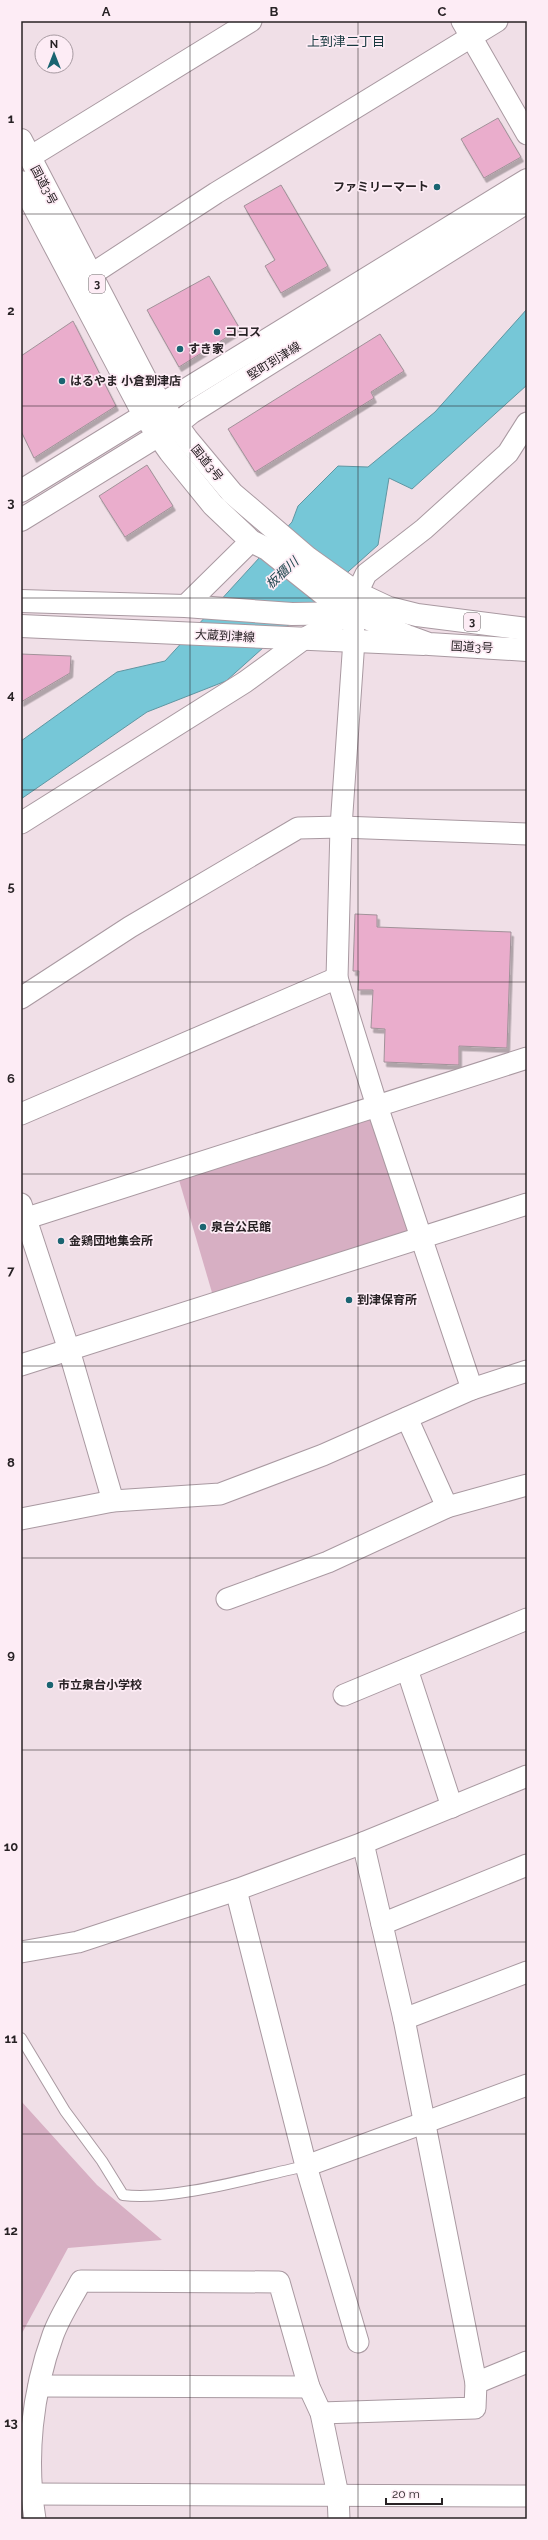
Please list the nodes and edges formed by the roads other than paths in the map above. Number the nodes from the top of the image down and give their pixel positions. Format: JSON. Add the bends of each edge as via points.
{"nodes":[{"id":1,"x":251,"y":21,"type":"edge"},
{"id":2,"x":497,"y":21,"type":"edge"},
{"id":3,"x":467,"y":28,"type":"edge"},
{"id":4,"x":527,"y":134,"type":"edge"},
{"id":5,"x":25,"y":148,"type":"edge"},
{"id":6,"x":527,"y":180,"type":"edge"},
{"id":7,"x":21,"y":182,"type":"edge"},
{"id":8,"x":527,"y":202,"type":"edge"},
{"id":9,"x":92,"y":274,"type":"junction"},
{"id":10,"x":153,"y":409,"type":"junction"},
{"id":11,"x":527,"y":423,"type":"edge"},
{"id":12,"x":177,"y":424,"type":"junction"},
{"id":13,"x":158,"y":436,"type":"junction"},
{"id":14,"x":517,"y":453,"type":"edge"},
{"id":15,"x":21,"y":492,"type":"edge"},
{"id":16,"x":21,"y":520,"type":"edge"},
{"id":17,"x":266,"y":542,"type":"junction"},
{"id":18,"x":344,"y":596,"type":"junction"},
{"id":19,"x":21,"y":601,"type":"edge"},
{"id":20,"x":192,"y":607,"type":"junction"},
{"id":21,"x":21,"y":626,"type":"edge"},
{"id":22,"x":527,"y":629,"type":"edge"},
{"id":23,"x":305,"y":638,"type":"junction"},
{"id":24,"x":354,"y":640,"type":"junction"},
{"id":25,"x":430,"y":644,"type":"junction"},
{"id":26,"x":527,"y":650,"type":"edge"},
{"id":27,"x":21,"y":823,"type":"edge"},
{"id":28,"x":341,"y":827,"type":"junction"},
{"id":29,"x":527,"y":834,"type":"edge"},
{"id":30,"x":337,"y":978,"type":"junction"},
{"id":31,"x":21,"y":998,"type":"edge"},
{"id":32,"x":527,"y":1058,"type":"edge"},
{"id":33,"x":377,"y":1106,"type":"junction"},
{"id":34,"x":21,"y":1114,"type":"edge"},
{"id":35,"x":527,"y":1204,"type":"edge"},
{"id":36,"x":22,"y":1214,"type":"edge"},
{"id":37,"x":422,"y":1237,"type":"junction"},
{"id":38,"x":69,"y":1350,"type":"junction"},
{"id":39,"x":21,"y":1365,"type":"edge"},
{"id":40,"x":527,"y":1372,"type":"edge"},
{"id":41,"x":472,"y":1389,"type":"junction"},
{"id":42,"x":407,"y":1418,"type":"junction"},
{"id":43,"x":527,"y":1485,"type":"edge"},
{"id":44,"x":113,"y":1501,"type":"junction"},
{"id":45,"x":448,"y":1507,"type":"junction"},
{"id":46,"x":21,"y":1520,"type":"edge"},
{"id":47,"x":227,"y":1599,"type":"dead end"},
{"id":48,"x":527,"y":1619,"type":"edge"},
{"id":49,"x":407,"y":1669,"type":"junction"},
{"id":50,"x":344,"y":1695,"type":"dead end"},
{"id":51,"x":527,"y":1776,"type":"edge"},
{"id":52,"x":452,"y":1807,"type":"junction"},
{"id":53,"x":363,"y":1843,"type":"junction"},
{"id":54,"x":527,"y":1865,"type":"edge"},
{"id":55,"x":236,"y":1890,"type":"junction"},
{"id":56,"x":382,"y":1924,"type":"junction"},
{"id":57,"x":21,"y":1952,"type":"edge"},
{"id":58,"x":527,"y":1972,"type":"edge"},
{"id":59,"x":404,"y":2020,"type":"junction"},
{"id":60,"x":21,"y":2038,"type":"edge"},
{"id":61,"x":527,"y":2085,"type":"edge"},
{"id":62,"x":425,"y":2124,"type":"junction"},
{"id":63,"x":306,"y":2166,"type":"junction"},
{"id":64,"x":358,"y":2342,"type":"dead end"},
{"id":65,"x":527,"y":2362,"type":"edge"},
{"id":66,"x":476,"y":2383,"type":"junction"},
{"id":67,"x":39,"y":2386,"type":"junction"},
{"id":68,"x":309,"y":2387,"type":"junction"},
{"id":69,"x":321,"y":2413,"type":"junction"},
{"id":70,"x":31,"y":2494,"type":"junction"},
{"id":71,"x":338,"y":2495,"type":"junction"},
{"id":72,"x":527,"y":2496,"type":"edge"},
{"id":73,"x":35,"y":2519,"type":"edge"},
{"id":74,"x":338,"y":2519,"type":"edge"}],
"edges":[{"from":1,"to":5,"type":"street"},
{"from":2,"to":3,"type":"street"},
{"from":3,"to":4,"type":"street"},
{"from":3,"to":9,"type":"street"},
{"from":5,"to":9,"type":"main road","name":"国道3号","number":"3"},
{"from":6,"to":10,"type":"main road","name":"堅町到津線"},
{"from":7,"to":10,"type":"main road","name":"国道3号","number":"3"},
{"from":8,"to":12,"type":"main road","name":"堅町到津線","via":[[192,412]]},
{"from":9,"to":10,"type":"main road","name":"国道3号","number":"3","via":[[149,386]]},
{"from":10,"to":12,"type":"main road","name":"国道3号","number":"3"},
{"from":10,"to":13,"type":"main road","name":"国道3号","number":"3"},
{"from":10,"to":15,"type":"main road","name":"堅町到津線"},
{"from":11,"to":14,"type":"street"},
{"from":12,"to":13,"type":"main road","name":"堅町到津線"},
{"from":12,"to":17,"type":"main road","name":"国道3号","number":"3","via":[[232,493]]},
{"from":13,"to":16,"type":"main road","name":"堅町到津線"},
{"from":13,"to":17,"type":"main road","name":"国道3号","number":"3","via":[[213,505]]},
{"from":14,"to":18,"type":"street","via":[[366,574]]},
{"from":17,"to":18,"type":"main road","name":"国道3号","number":"3"},
{"from":17,"to":20,"type":"street"},
{"from":18,"to":20,"type":"main road","via":[[292,614]]},
{"from":18,"to":22,"type":"main road","name":"国道3号","number":"3","via":[[417,615]]},
{"from":18,"to":23,"type":"street"},
{"from":18,"to":24,"type":"street"},
{"from":18,"to":25,"type":"main road","name":"国道3号","number":"3"},
{"from":19,"to":20,"type":"main road"},
{"from":21,"to":23,"type":"main road","name":"大蔵到津線"},
{"from":23,"to":24,"type":"main road","name":"大蔵到津線"},
{"from":23,"to":27,"type":"street","via":[[245,682]]},
{"from":24,"to":25,"type":"main road","name":"大蔵到津線"},
{"from":24,"to":28,"type":"street"},
{"from":25,"to":26,"type":"main road","name":"国道3号","number":"3"},
{"from":28,"to":29,"type":"street"},
{"from":28,"to":30,"type":"street"},
{"from":28,"to":31,"type":"street","via":[[298,828],[130,927]]},
{"from":30,"to":33,"type":"street"},
{"from":30,"to":34,"type":"street"},
{"from":32,"to":33,"type":"street"},
{"from":33,"to":36,"type":"street"},
{"from":33,"to":37,"type":"street"},
{"from":35,"to":37,"type":"street"},
{"from":36,"to":38,"type":"street"},
{"from":37,"to":38,"type":"street"},
{"from":37,"to":41,"type":"street"},
{"from":38,"to":39,"type":"street"},
{"from":38,"to":44,"type":"street"},
{"from":40,"to":41,"type":"street"},
{"from":41,"to":42,"type":"street"},
{"from":42,"to":44,"type":"street","via":[[323,1455],[220,1494]]},
{"from":42,"to":45,"type":"street"},
{"from":43,"to":45,"type":"street"},
{"from":44,"to":46,"type":"street"},
{"from":45,"to":47,"type":"street","via":[[328,1562]]},
{"from":48,"to":49,"type":"street"},
{"from":49,"to":50,"type":"street"},
{"from":49,"to":52,"type":"street"},
{"from":51,"to":52,"type":"street"},
{"from":52,"to":53,"type":"street"},
{"from":53,"to":55,"type":"street"},
{"from":53,"to":56,"type":"street"},
{"from":54,"to":56,"type":"street"},
{"from":55,"to":57,"type":"street","via":[[78,1942]]},
{"from":55,"to":63,"type":"street"},
{"from":56,"to":59,"type":"street"},
{"from":58,"to":59,"type":"street"},
{"from":59,"to":62,"type":"street"},
{"from":60,"to":63,"type":"lane","via":[[61,2105],[123,2195],[138,2197],[195,2189]]},
{"from":61,"to":62,"type":"street"},
{"from":62,"to":63,"type":"street"},
{"from":62,"to":66,"type":"street"},
{"from":63,"to":64,"type":"street"},
{"from":65,"to":66,"type":"street"},
{"from":66,"to":69,"type":"street","via":[[475,2408]]},
{"from":67,"to":68,"type":"street"},
{"from":67,"to":68,"type":"street","via":[[53,2334],[82,2281],[89,2281],[279,2282]]},
{"from":67,"to":70,"type":"street","via":[[30,2441]]},
{"from":68,"to":69,"type":"street"},
{"from":69,"to":71,"type":"street"},
{"from":70,"to":71,"type":"street"},
{"from":70,"to":73,"type":"street"},
{"from":71,"to":72,"type":"street"},
{"from":71,"to":74,"type":"street"}]}
